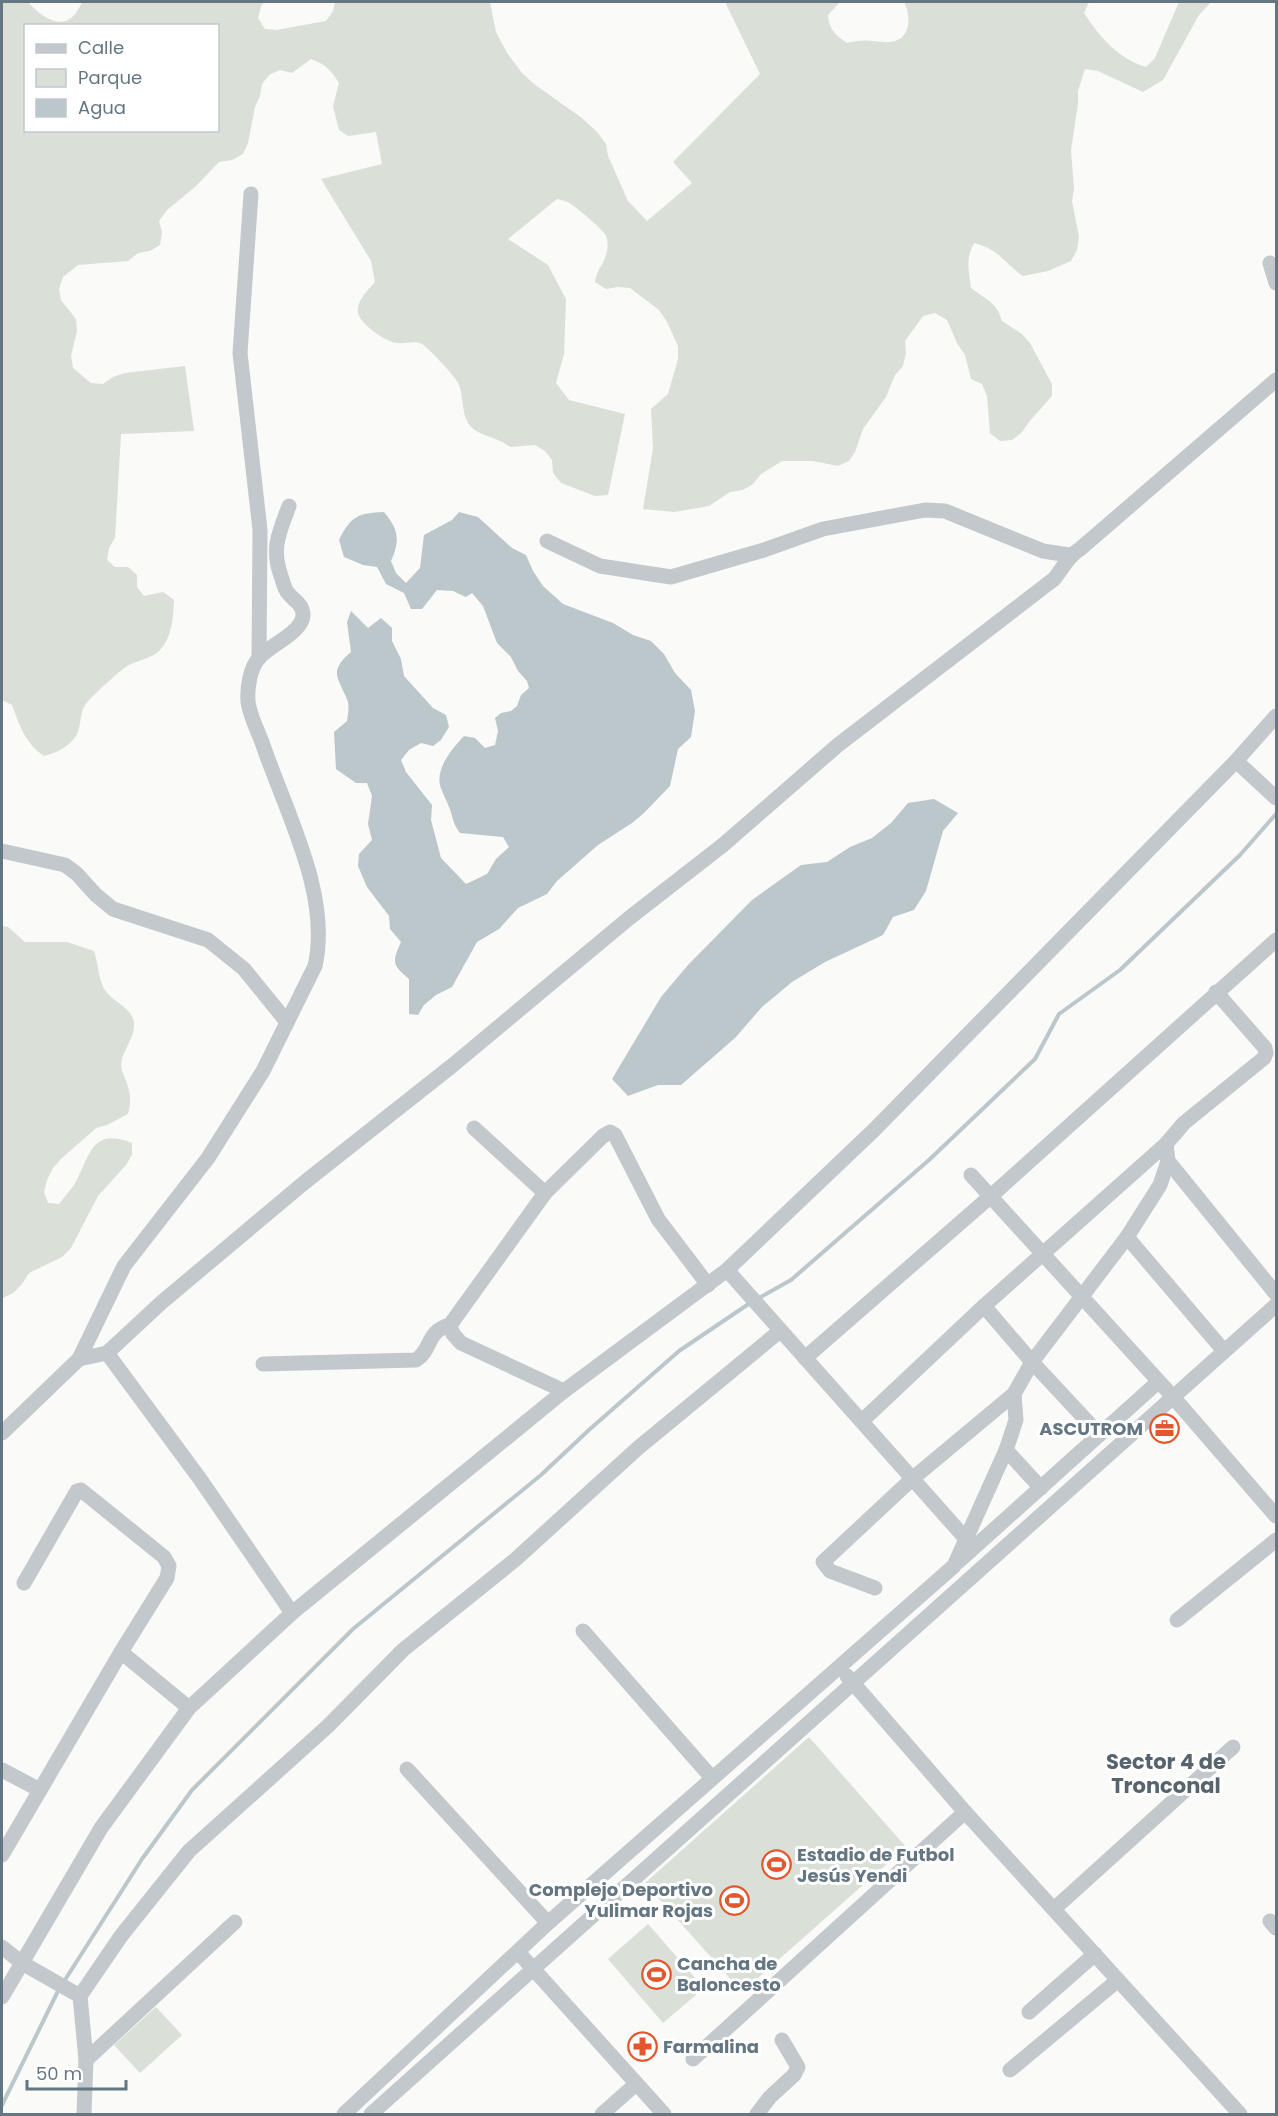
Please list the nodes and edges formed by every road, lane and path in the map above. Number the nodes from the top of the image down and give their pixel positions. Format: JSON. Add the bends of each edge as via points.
{"nodes":[{"id":1,"x":251,"y":194,"type":"dead end"},
{"id":2,"x":1270,"y":263,"type":"dead end"},
{"id":3,"x":1276,"y":283,"type":"edge"},
{"id":4,"x":1276,"y":380,"type":"edge"},
{"id":5,"x":1270,"y":393,"type":"edge"},
{"id":6,"x":289,"y":506,"type":"dead end"},
{"id":7,"x":547,"y":541,"type":"dead end"},
{"id":8,"x":1069,"y":555,"type":"junction"},
{"id":9,"x":259,"y":658,"type":"junction"},
{"id":10,"x":1276,"y":716,"type":"edge"},
{"id":11,"x":1236,"y":761,"type":"junction"},
{"id":12,"x":1276,"y":798,"type":"edge"},
{"id":13,"x":2,"y":851,"type":"edge"},
{"id":14,"x":1276,"y":940,"type":"edge"},
{"id":15,"x":1216,"y":992,"type":"junction"},
{"id":16,"x":287,"y":1022,"type":"junction"},
{"id":17,"x":474,"y":1128,"type":"dead end"},
{"id":18,"x":1166,"y":1144,"type":"junction"},
{"id":19,"x":1168,"y":1161,"type":"junction"},
{"id":20,"x":972,"y":1175,"type":"dead end"},
{"id":21,"x":545,"y":1193,"type":"junction"},
{"id":22,"x":991,"y":1196,"type":"junction"},
{"id":23,"x":1126,"y":1237,"type":"junction"},
{"id":24,"x":1042,"y":1254,"type":"junction"},
{"id":25,"x":731,"y":1275,"type":"junction"},
{"id":26,"x":708,"y":1285,"type":"junction"},
{"id":27,"x":1276,"y":1294,"type":"edge"},
{"id":28,"x":1080,"y":1296,"type":"junction"},
{"id":29,"x":1276,"y":1305,"type":"edge"},
{"id":30,"x":984,"y":1306,"type":"junction"},
{"id":31,"x":450,"y":1325,"type":"junction"},
{"id":32,"x":777,"y":1327,"type":"junction"},
{"id":33,"x":1224,"y":1351,"type":"junction"},
{"id":34,"x":107,"y":1353,"type":"junction"},
{"id":35,"x":805,"y":1358,"type":"junction"},
{"id":36,"x":79,"y":1359,"type":"junction"},
{"id":37,"x":1032,"y":1362,"type":"junction"},
{"id":38,"x":263,"y":1364,"type":"dead end"},
{"id":39,"x":1158,"y":1382,"type":"junction"},
{"id":40,"x":564,"y":1391,"type":"junction"},
{"id":41,"x":1014,"y":1394,"type":"junction"},
{"id":42,"x":1174,"y":1398,"type":"junction"},
{"id":43,"x":862,"y":1421,"type":"junction"},
{"id":44,"x":2,"y":1433,"type":"edge"},
{"id":45,"x":1100,"y":1434,"type":"junction"},
{"id":46,"x":1006,"y":1450,"type":"junction"},
{"id":47,"x":912,"y":1479,"type":"junction"},
{"id":48,"x":1041,"y":1488,"type":"junction"},
{"id":49,"x":1276,"y":1516,"type":"edge"},
{"id":50,"x":966,"y":1539,"type":"junction"},
{"id":51,"x":1276,"y":1540,"type":"edge"},
{"id":52,"x":954,"y":1566,"type":"junction"},
{"id":53,"x":24,"y":1583,"type":"dead end"},
{"id":54,"x":876,"y":1588,"type":"dead end"},
{"id":55,"x":292,"y":1613,"type":"junction"},
{"id":56,"x":1178,"y":1620,"type":"dead end"},
{"id":57,"x":583,"y":1631,"type":"dead end"},
{"id":58,"x":121,"y":1652,"type":"junction"},
{"id":59,"x":839,"y":1667,"type":"junction"},
{"id":60,"x":853,"y":1682,"type":"junction"},
{"id":61,"x":189,"y":1708,"type":"junction"},
{"id":62,"x":1233,"y":1747,"type":"dead end"},
{"id":63,"x":407,"y":1769,"type":"dead end"},
{"id":64,"x":2,"y":1770,"type":"edge"},
{"id":65,"x":712,"y":1778,"type":"junction"},
{"id":66,"x":40,"y":1790,"type":"junction"},
{"id":67,"x":965,"y":1812,"type":"junction"},
{"id":68,"x":2,"y":1855,"type":"edge"},
{"id":69,"x":1054,"y":1909,"type":"junction"},
{"id":70,"x":235,"y":1922,"type":"dead end"},
{"id":71,"x":548,"y":1923,"type":"junction"},
{"id":72,"x":2,"y":1947,"type":"edge"},
{"id":73,"x":518,"y":1952,"type":"junction"},
{"id":74,"x":1095,"y":1954,"type":"junction"},
{"id":75,"x":22,"y":1963,"type":"junction"},
{"id":76,"x":533,"y":1969,"type":"junction"},
{"id":77,"x":1118,"y":1980,"type":"junction"},
{"id":78,"x":76,"y":1994,"type":"junction"},
{"id":79,"x":2,"y":1997,"type":"edge"},
{"id":80,"x":1029,"y":2012,"type":"dead end"},
{"id":81,"x":782,"y":2040,"type":"dead end"},
{"id":82,"x":693,"y":2059,"type":"dead end"},
{"id":83,"x":86,"y":2060,"type":"junction"},
{"id":84,"x":1010,"y":2070,"type":"dead end"},
{"id":85,"x":636,"y":2084,"type":"junction"},
{"id":86,"x":83,"y":2114,"type":"edge"},
{"id":87,"x":344,"y":2115,"type":"edge"},
{"id":88,"x":371,"y":2115,"type":"edge"},
{"id":89,"x":602,"y":2115,"type":"edge"},
{"id":90,"x":664,"y":2115,"type":"edge"},
{"id":91,"x":757,"y":2115,"type":"edge"},
{"id":92,"x":1240,"y":2115,"type":"edge"}],
"edges":[{"from":1,"to":9,"type":"street","via":[[240,353],[260,530]]},
{"from":2,"to":3,"type":"street"},
{"from":4,"to":5,"type":"street"},
{"from":5,"to":8,"type":"street"},
{"from":6,"to":9,"type":"street","via":[[276,541],[276,562],[287,592],[301,605],[303,616],[298,627]]},
{"from":7,"to":8,"type":"street","via":[[600,566],[671,577],[823,529],[925,510],[945,511],[1043,551]]},
{"from":8,"to":34,"type":"street","via":[[1054,579],[838,745],[723,845],[305,1182]]},
{"from":9,"to":16,"type":"street","via":[[251,675],[248,702],[306,858],[316,913],[315,966]]},
{"from":10,"to":11,"type":"street"},
{"from":11,"to":12,"type":"street"},
{"from":11,"to":25,"type":"street"},
{"from":13,"to":16,"type":"street","via":[[65,865],[113,909],[208,940],[244,969]]},
{"from":14,"to":15,"type":"street"},
{"from":15,"to":18,"type":"street","via":[[1266,1053],[1184,1123]]},
{"from":15,"to":22,"type":"street"},
{"from":16,"to":36,"type":"street","via":[[263,1071],[208,1158],[124,1266]]},
{"from":17,"to":21,"type":"street"},
{"from":18,"to":19,"type":"street"},
{"from":18,"to":24,"type":"street"},
{"from":19,"to":23,"type":"street","via":[[1160,1185]]},
{"from":19,"to":27,"type":"street"},
{"from":20,"to":22,"type":"street"},
{"from":21,"to":26,"type":"street","via":[[610,1132],[658,1219]]},
{"from":21,"to":31,"type":"street"},
{"from":22,"to":24,"type":"street"},
{"from":22,"to":35,"type":"street"},
{"from":23,"to":28,"type":"street"},
{"from":23,"to":33,"type":"street"},
{"from":24,"to":28,"type":"street"},
{"from":24,"to":30,"type":"street"},
{"from":25,"to":26,"type":"street"},
{"from":25,"to":32,"type":"street"},
{"from":26,"to":40,"type":"street"},
{"from":28,"to":37,"type":"street"},
{"from":28,"to":39,"type":"street"},
{"from":29,"to":33,"type":"street"},
{"from":30,"to":37,"type":"street"},
{"from":30,"to":43,"type":"street"},
{"from":31,"to":38,"type":"street","via":[[435,1332],[416,1360]]},
{"from":31,"to":40,"type":"street","via":[[461,1342]]},
{"from":32,"to":35,"type":"street"},
{"from":32,"to":78,"type":"street","via":[[516,1559],[403,1650],[328,1726],[189,1851]]},
{"from":33,"to":42,"type":"street"},
{"from":34,"to":36,"type":"street"},
{"from":34,"to":55,"type":"street","via":[[201,1479]]},
{"from":35,"to":43,"type":"street"},
{"from":36,"to":44,"type":"street"},
{"from":37,"to":41,"type":"street"},
{"from":37,"to":45,"type":"street"},
{"from":39,"to":42,"type":"street"},
{"from":39,"to":45,"type":"street"},
{"from":40,"to":55,"type":"street"},
{"from":41,"to":46,"type":"street","via":[[1016,1420]]},
{"from":41,"to":47,"type":"street"},
{"from":42,"to":49,"type":"street"},
{"from":42,"to":60,"type":"street"},
{"from":43,"to":47,"type":"street"},
{"from":45,"to":48,"type":"street"},
{"from":46,"to":48,"type":"street"},
{"from":46,"to":50,"type":"street"},
{"from":47,"to":50,"type":"street"},
{"from":47,"to":54,"type":"street","via":[[823,1562],[830,1571]]},
{"from":48,"to":52,"type":"street"},
{"from":50,"to":52,"type":"street"},
{"from":51,"to":56,"type":"street"},
{"from":52,"to":59,"type":"street"},
{"from":53,"to":58,"type":"street","via":[[81,1490],[164,1557],[169,1566],[167,1578]]},
{"from":55,"to":61,"type":"street"},
{"from":57,"to":65,"type":"street"},
{"from":58,"to":61,"type":"street"},
{"from":58,"to":66,"type":"street"},
{"from":59,"to":60,"type":"street"},
{"from":59,"to":65,"type":"street"},
{"from":60,"to":67,"type":"street"},
{"from":60,"to":76,"type":"street"},
{"from":61,"to":75,"type":"street","via":[[101,1828]]},
{"from":62,"to":69,"type":"street"},
{"from":63,"to":71,"type":"street"},
{"from":64,"to":66,"type":"street"},
{"from":65,"to":71,"type":"street"},
{"from":66,"to":68,"type":"street"},
{"from":67,"to":69,"type":"street"},
{"from":67,"to":82,"type":"street"},
{"from":69,"to":74,"type":"street"},
{"from":70,"to":83,"type":"street"},
{"from":71,"to":73,"type":"street"},
{"from":72,"to":75,"type":"street"},
{"from":73,"to":76,"type":"street"},
{"from":73,"to":87,"type":"street"},
{"from":74,"to":77,"type":"street"},
{"from":74,"to":80,"type":"street"},
{"from":75,"to":78,"type":"street"},
{"from":75,"to":79,"type":"street"},
{"from":76,"to":85,"type":"street"},
{"from":76,"to":88,"type":"street"},
{"from":77,"to":84,"type":"street"},
{"from":77,"to":92,"type":"street"},
{"from":78,"to":83,"type":"street"},
{"from":81,"to":91,"type":"street","via":[[798,2067]]},
{"from":83,"to":86,"type":"street"},
{"from":85,"to":89,"type":"street"},
{"from":85,"to":90,"type":"street"}]}
